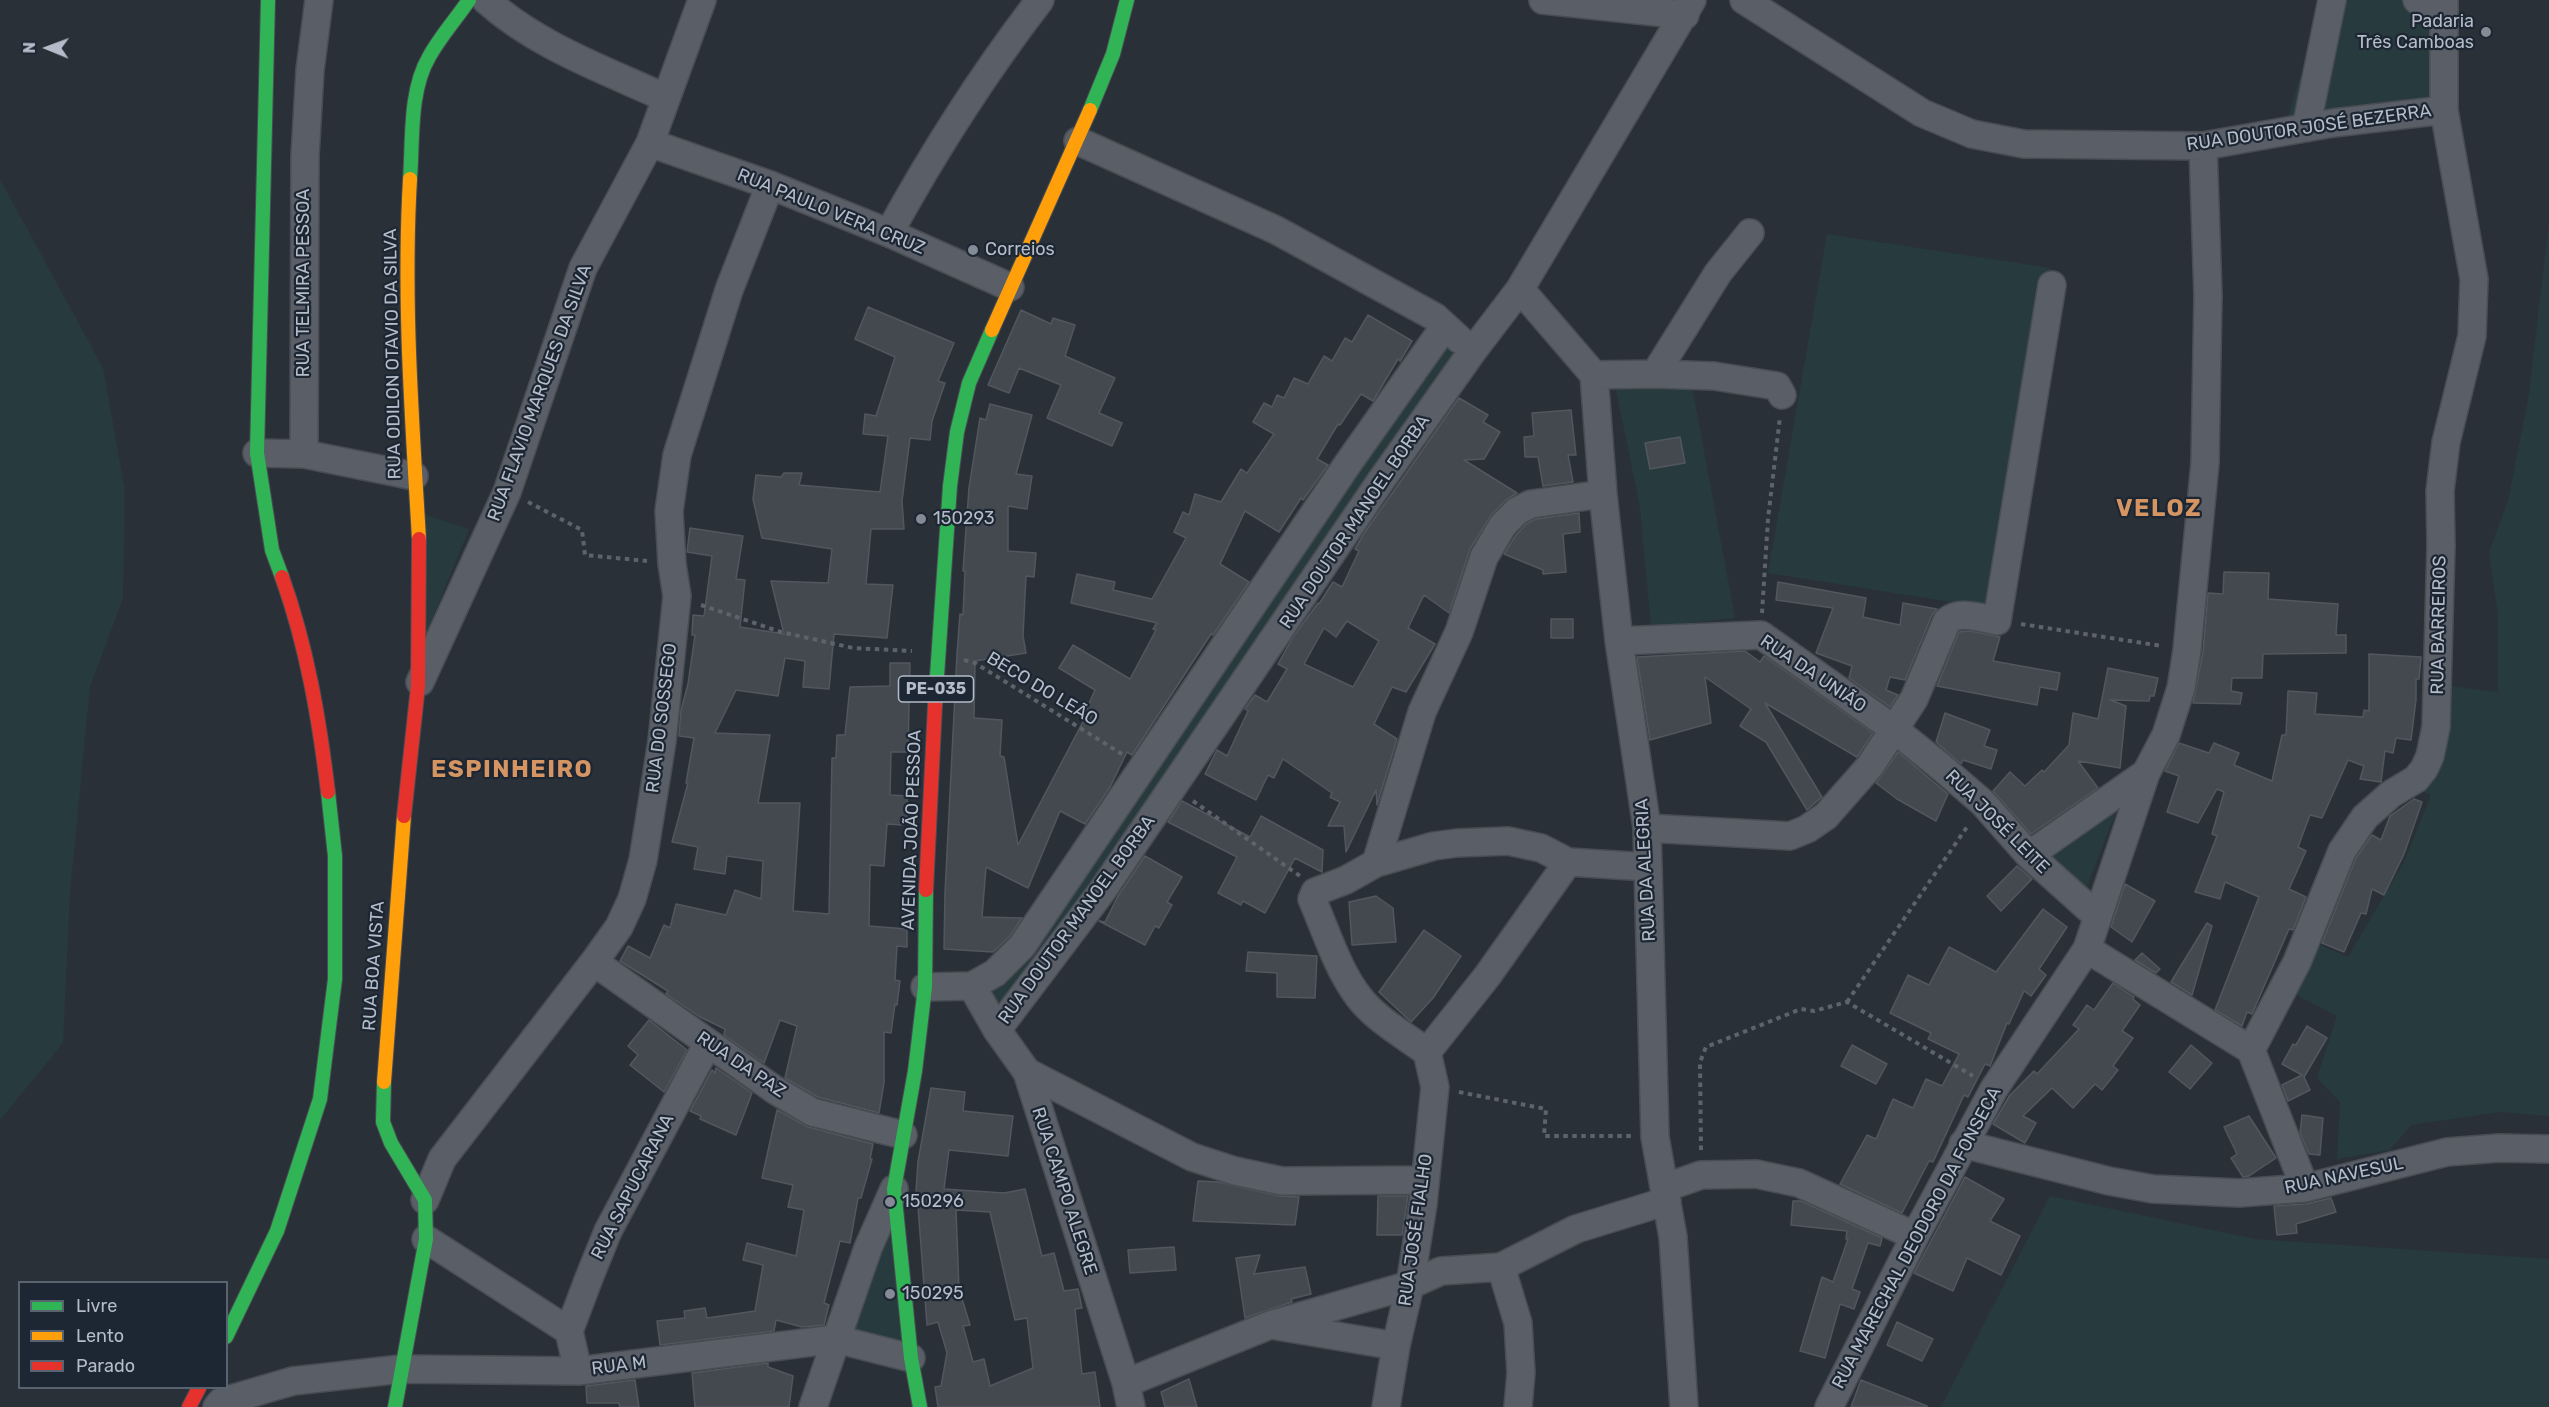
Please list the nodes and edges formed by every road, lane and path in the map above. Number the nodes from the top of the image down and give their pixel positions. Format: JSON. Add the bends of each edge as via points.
{"nodes":[{"id":1,"x":268,"y":0,"type":"edge"},
{"id":2,"x":319,"y":0,"type":"edge"},
{"id":3,"x":470,"y":0,"type":"edge"},
{"id":4,"x":486,"y":0,"type":"edge"},
{"id":5,"x":702,"y":0,"type":"edge"},
{"id":6,"x":1040,"y":0,"type":"edge"},
{"id":7,"x":1127,"y":0,"type":"edge"},
{"id":8,"x":1543,"y":0,"type":"edge"},
{"id":9,"x":1744,"y":0,"type":"edge"},
{"id":10,"x":2332,"y":0,"type":"edge"},
{"id":11,"x":2417,"y":0,"type":"edge"},
{"id":12,"x":2444,"y":3,"type":"edge"},
{"id":13,"x":1689,"y":8,"type":"edge"},
{"id":14,"x":666,"y":99,"type":"junction"},
{"id":15,"x":2444,"y":110,"type":"junction"},
{"id":16,"x":2306,"y":128,"type":"junction"},
{"id":17,"x":1078,"y":141,"type":"junction"},
{"id":18,"x":650,"y":142,"type":"junction"},
{"id":19,"x":2203,"y":146,"type":"junction"},
{"id":20,"x":770,"y":185,"type":"junction"},
{"id":21,"x":889,"y":233,"type":"junction"},
{"id":22,"x":1750,"y":233,"type":"dead end"},
{"id":23,"x":2052,"y":285,"type":"dead end"},
{"id":24,"x":1010,"y":288,"type":"junction"},
{"id":25,"x":1520,"y":289,"type":"junction"},
{"id":26,"x":1445,"y":326,"type":"junction"},
{"id":27,"x":1472,"y":352,"type":"junction"},
{"id":28,"x":1654,"y":374,"type":"junction"},
{"id":29,"x":1594,"y":375,"type":"junction"},
{"id":30,"x":1782,"y":395,"type":"joint"},
{"id":31,"x":257,"y":453,"type":"junction"},
{"id":32,"x":304,"y":454,"type":"junction"},
{"id":33,"x":1349,"y":462,"type":"junction"},
{"id":34,"x":414,"y":476,"type":"junction"},
{"id":35,"x":1380,"y":482,"type":"junction"},
{"id":36,"x":507,"y":492,"type":"junction"},
{"id":37,"x":1603,"y":494,"type":"junction"},
{"id":38,"x":672,"y":564,"type":"junction"},
{"id":39,"x":1270,"y":578,"type":"junction"},
{"id":40,"x":1306,"y":594,"type":"junction"},
{"id":41,"x":676,"y":596,"type":"junction"},
{"id":42,"x":1997,"y":621,"type":"junction"},
{"id":43,"x":1761,"y":634,"type":"junction"},
{"id":44,"x":1619,"y":641,"type":"junction"},
{"id":45,"x":2187,"y":650,"type":"junction"},
{"id":46,"x":938,"y":653,"type":"junction"},
{"id":47,"x":418,"y":686,"type":"junction"},
{"id":48,"x":1194,"y":692,"type":"junction"},
{"id":49,"x":1226,"y":710,"type":"junction"},
{"id":50,"x":1895,"y":730,"type":"junction"},
{"id":51,"x":1143,"y":767,"type":"junction"},
{"id":52,"x":2146,"y":773,"type":"junction"},
{"id":53,"x":1173,"y":787,"type":"junction"},
{"id":54,"x":1983,"y":803,"type":"junction"},
{"id":55,"x":1647,"y":828,"type":"junction"},
{"id":56,"x":2029,"y":855,"type":"junction"},
{"id":57,"x":1568,"y":862,"type":"junction"},
{"id":58,"x":1376,"y":863,"type":"junction"},
{"id":59,"x":1648,"y":867,"type":"junction"},
{"id":60,"x":1318,"y":891,"type":"junction"},
{"id":61,"x":2097,"y":916,"type":"junction"},
{"id":62,"x":2087,"y":949,"type":"junction"},
{"id":63,"x":594,"y":962,"type":"junction"},
{"id":64,"x":972,"y":986,"type":"junction"},
{"id":65,"x":925,"y":987,"type":"junction"},
{"id":66,"x":1847,"y":1002,"type":"junction"},
{"id":67,"x":997,"y":1030,"type":"junction"},
{"id":68,"x":708,"y":1043,"type":"junction"},
{"id":69,"x":2251,"y":1050,"type":"junction"},
{"id":70,"x":1427,"y":1052,"type":"junction"},
{"id":71,"x":1027,"y":1072,"type":"junction"},
{"id":72,"x":1435,"y":1087,"type":"junction"},
{"id":73,"x":1994,"y":1089,"type":"junction"},
{"id":74,"x":903,"y":1135,"type":"junction"},
{"id":75,"x":1655,"y":1137,"type":"junction"},
{"id":76,"x":1963,"y":1144,"type":"junction"},
{"id":77,"x":2549,"y":1149,"type":"edge"},
{"id":78,"x":1701,"y":1175,"type":"junction"},
{"id":79,"x":1424,"y":1180,"type":"junction"},
{"id":80,"x":2305,"y":1188,"type":"junction"},
{"id":81,"x":894,"y":1189,"type":"junction"},
{"id":82,"x":1666,"y":1195,"type":"junction"},
{"id":83,"x":425,"y":1200,"type":"junction"},
{"id":84,"x":1915,"y":1236,"type":"junction"},
{"id":85,"x":426,"y":1239,"type":"junction"},
{"id":86,"x":1501,"y":1267,"type":"junction"},
{"id":87,"x":1410,"y":1285,"type":"junction"},
{"id":88,"x":1270,"y":1325,"type":"junction"},
{"id":89,"x":569,"y":1331,"type":"junction"},
{"id":90,"x":228,"y":1333,"type":"edge"},
{"id":91,"x":836,"y":1339,"type":"junction"},
{"id":92,"x":1396,"y":1346,"type":"junction"},
{"id":93,"x":911,"y":1358,"type":"junction"},
{"id":94,"x":401,"y":1369,"type":"junction"},
{"id":95,"x":578,"y":1371,"type":"junction"},
{"id":96,"x":1129,"y":1395,"type":"edge"},
{"id":97,"x":919,"y":1400,"type":"edge"},
{"id":98,"x":211,"y":1401,"type":"edge"},
{"id":99,"x":189,"y":1407,"type":"edge"},
{"id":100,"x":395,"y":1407,"type":"edge"},
{"id":101,"x":813,"y":1407,"type":"edge"},
{"id":102,"x":1386,"y":1407,"type":"edge"},
{"id":103,"x":1518,"y":1407,"type":"edge"},
{"id":104,"x":1684,"y":1407,"type":"edge"},
{"id":105,"x":1829,"y":1407,"type":"edge"}],
"edges":[{"from":1,"to":31,"type":"street"},
{"from":2,"to":32,"type":"street","name":"RUA TELMIRA PESSOA","via":[[305,156]]},
{"from":3,"to":34,"type":"street","name":"RUA ODILON OTAVIO DA SILVA","via":[[429,58],[415,105],[406,250]]},
{"from":4,"to":14,"type":"street","via":[[505,17],[548,43]]},
{"from":5,"to":14,"type":"street","name":"RUA FLAVIO MARQUES DA SILVA"},
{"from":6,"to":21,"type":"street","via":[[1000,52],[929,160]]},
{"from":7,"to":17,"type":"street","name":"AVENIDA JOÃO PESSOA","number":"PE-035","via":[[1113,54]]},
{"from":8,"to":13,"type":"street"},
{"from":9,"to":19,"type":"street","name":"RUA DOUTOR JOSÉ BEZERRA","via":[[1922,113],[1972,134],[2024,144]]},
{"from":10,"to":16,"type":"street"},
{"from":11,"to":12,"type":"street"},
{"from":12,"to":15,"type":"street","name":"RUA BARREIROS"},
{"from":13,"to":25,"type":"street","name":"RUA DOUTOR MANOEL BORBA"},
{"from":14,"to":18,"type":"street","name":"RUA FLAVIO MARQUES DA SILVA"},
{"from":15,"to":16,"type":"street","name":"RUA DOUTOR JOSÉ BEZERRA"},
{"from":15,"to":69,"type":"street","name":"RUA BARREIROS","via":[[2474,279],[2472,336],[2446,442],[2440,491],[2436,727],[2424,769],[2365,817],[2342,851],[2297,962]]},
{"from":16,"to":19,"type":"street","name":"RUA DOUTOR JOSÉ BEZERRA"},
{"from":17,"to":24,"type":"street","name":"AVENIDA JOÃO PESSOA","number":"PE-035"},
{"from":17,"to":26,"type":"street","via":[[1276,230]]},
{"from":18,"to":20,"type":"street","name":"RUA PAULO VERA CRUZ"},
{"from":18,"to":36,"type":"street","name":"RUA FLAVIO MARQUES DA SILVA","via":[[583,268]]},
{"from":19,"to":45,"type":"street","name":"RUA MARECHAL DEODORO DA FONSECA","via":[[2208,296],[2205,463]]},
{"from":20,"to":21,"type":"street","name":"RUA PAULO VERA CRUZ"},
{"from":20,"to":38,"type":"street","name":"RUA DO SOSSEGO","via":[[729,290],[677,455],[669,511]]},
{"from":21,"to":24,"type":"street","name":"RUA PAULO VERA CRUZ"},
{"from":22,"to":28,"type":"street","via":[[1718,273]]},
{"from":23,"to":42,"type":"street"},
{"from":24,"to":46,"type":"street","name":"AVENIDA JOÃO PESSOA","number":"PE-035","via":[[969,383],[957,432]]},
{"from":25,"to":27,"type":"street","name":"RUA DOUTOR MANOEL BORBA"},
{"from":25,"to":29,"type":"street"},
{"from":26,"to":27,"type":"street"},
{"from":26,"to":33,"type":"street","name":"RUA DOUTOR MANOEL BORBA"},
{"from":27,"to":35,"type":"street","name":"RUA DOUTOR MANOEL BORBA"},
{"from":28,"to":29,"type":"street"},
{"from":28,"to":30,"type":"street","via":[[1714,376],[1777,386]]},
{"from":29,"to":37,"type":"street","name":"RUA DA ALEGRIA"},
{"from":30,"to":43,"type":"path","via":[[1768,519]]},
{"from":31,"to":32,"type":"street"},
{"from":31,"to":90,"type":"street","via":[[272,550],[298,622],[319,717],[335,856],[335,979],[320,1099],[277,1231]]},
{"from":32,"to":34,"type":"street"},
{"from":33,"to":35,"type":"street"},
{"from":33,"to":39,"type":"street","name":"RUA DOUTOR MANOEL BORBA"},
{"from":34,"to":47,"type":"street","name":"RUA ODILON OTAVIO DA SILVA"},
{"from":35,"to":40,"type":"street","name":"RUA DOUTOR MANOEL BORBA"},
{"from":36,"to":38,"type":"path","via":[[582,530],[585,555]]},
{"from":36,"to":47,"type":"street","name":"RUA FLAVIO MARQUES DA SILVA"},
{"from":37,"to":44,"type":"street","name":"RUA DA ALEGRIA"},
{"from":37,"to":58,"type":"street","via":[[1531,504],[1503,525],[1484,557],[1458,632],[1422,712]]},
{"from":38,"to":41,"type":"street","name":"RUA DO SOSSEGO"},
{"from":39,"to":40,"type":"street"},
{"from":39,"to":48,"type":"street","name":"RUA DOUTOR MANOEL BORBA"},
{"from":40,"to":49,"type":"street","name":"RUA DOUTOR MANOEL BORBA"},
{"from":41,"to":46,"type":"path","name":"BECO DO LEÃO","via":[[781,632],[853,648]]},
{"from":41,"to":63,"type":"street","name":"RUA DO SOSSEGO","via":[[662,741],[643,860],[619,927]]},
{"from":42,"to":45,"type":"path"},
{"from":42,"to":50,"type":"street","via":[[1961,615],[1947,621],[1914,699]]},
{"from":43,"to":44,"type":"street","name":"RUA DA UNIÃO"},
{"from":43,"to":50,"type":"street","name":"RUA DA UNIÃO"},
{"from":44,"to":55,"type":"street","name":"RUA DA ALEGRIA"},
{"from":45,"to":52,"type":"street","name":"RUA MARECHAL DEODORO DA FONSECA","via":[[2181,688],[2166,735]]},
{"from":46,"to":51,"type":"path","name":"BECO DO LEÃO","via":[[975,663]]},
{"from":46,"to":65,"type":"street","name":"AVENIDA JOÃO PESSOA","number":"PE-035"},
{"from":47,"to":83,"type":"street","name":"RUA BOA VISTA","via":[[400,851],[382,1105],[391,1143]]},
{"from":48,"to":49,"type":"street"},
{"from":48,"to":51,"type":"street","name":"RUA DOUTOR MANOEL BORBA"},
{"from":49,"to":53,"type":"street","name":"RUA DOUTOR MANOEL BORBA"},
{"from":50,"to":54,"type":"street","name":"RUA JOSÉ LEITE"},
{"from":50,"to":55,"type":"street","via":[[1827,816],[1808,829],[1790,836]]},
{"from":51,"to":64,"type":"street","name":"RUA DOUTOR MANOEL BORBA","via":[[1022,946],[995,973]]},
{"from":52,"to":56,"type":"street"},
{"from":52,"to":61,"type":"street","name":"RUA MARECHAL DEODORO DA FONSECA"},
{"from":53,"to":60,"type":"path"},
{"from":53,"to":67,"type":"street","name":"RUA DOUTOR MANOEL BORBA","via":[[1102,891]]},
{"from":54,"to":56,"type":"street","name":"RUA JOSÉ LEITE"},
{"from":54,"to":66,"type":"path"},
{"from":55,"to":59,"type":"street","name":"RUA DA ALEGRIA"},
{"from":56,"to":61,"type":"street","name":"RUA JOSÉ LEITE"},
{"from":57,"to":58,"type":"street","via":[[1541,848],[1508,841],[1434,846]]},
{"from":57,"to":59,"type":"street"},
{"from":57,"to":70,"type":"street","via":[[1488,975]]},
{"from":58,"to":60,"type":"street"},
{"from":59,"to":75,"type":"street","name":"RUA DA ALEGRIA"},
{"from":60,"to":70,"type":"street","via":[[1312,899],[1359,997]]},
{"from":61,"to":62,"type":"street","name":"RUA MARECHAL DEODORO DA FONSECA"},
{"from":62,"to":69,"type":"street"},
{"from":62,"to":73,"type":"street","name":"RUA MARECHAL DEODORO DA FONSECA"},
{"from":63,"to":68,"type":"street","name":"RUA DA PAZ"},
{"from":63,"to":83,"type":"street","name":"RUA DO SOSSEGO","via":[[442,1159]]},
{"from":64,"to":65,"type":"street"},
{"from":64,"to":67,"type":"street","name":"RUA CAMPO ALEGRE"},
{"from":65,"to":74,"type":"street","name":"AVENIDA JOÃO PESSOA","number":"PE-035"},
{"from":66,"to":73,"type":"path"},
{"from":66,"to":78,"type":"path","via":[[1814,1011],[1800,1009],[1706,1047],[1700,1062]]},
{"from":67,"to":71,"type":"street","name":"RUA CAMPO ALEGRE"},
{"from":68,"to":74,"type":"street","name":"RUA DA PAZ","via":[[812,1112]]},
{"from":68,"to":89,"type":"street","name":"RUA SAPUCARANA","via":[[608,1231]]},
{"from":69,"to":80,"type":"street"},
{"from":70,"to":72,"type":"street","name":"RUA JOSÉ FIALHO"},
{"from":71,"to":79,"type":"street","via":[[1192,1157],[1235,1171],[1282,1180]]},
{"from":71,"to":96,"type":"street","name":"RUA CAMPO ALEGRE"},
{"from":72,"to":75,"type":"path","via":[[1546,1109],[1544,1136]]},
{"from":72,"to":79,"type":"street","name":"RUA JOSÉ FIALHO"},
{"from":73,"to":76,"type":"street","name":"RUA MARECHAL DEODORO DA FONSECA"},
{"from":74,"to":81,"type":"street","name":"AVENIDA JOÃO PESSOA","number":"PE-035"},
{"from":75,"to":82,"type":"street","name":"RUA DA ALEGRIA"},
{"from":76,"to":80,"type":"street","name":"RUA NAVESUL","via":[[2153,1189],[2239,1193]]},
{"from":76,"to":84,"type":"street","name":"RUA MARECHAL DEODORO DA FONSECA"},
{"from":77,"to":80,"type":"street","name":"RUA NAVESUL","via":[[2447,1152]]},
{"from":78,"to":82,"type":"street"},
{"from":78,"to":84,"type":"street","via":[[1756,1174],[1799,1183]]},
{"from":79,"to":87,"type":"street","name":"RUA JOSÉ FIALHO"},
{"from":81,"to":91,"type":"street"},
{"from":81,"to":93,"type":"street","number":"PE-035"},
{"from":82,"to":86,"type":"street","via":[[1576,1229]]},
{"from":82,"to":104,"type":"street","name":"RUA DA ALEGRIA","via":[[1673,1237]]},
{"from":83,"to":85,"type":"street","name":"RUA BOA VISTA"},
{"from":84,"to":105,"type":"street","name":"RUA MARECHAL DEODORO DA FONSECA"},
{"from":85,"to":89,"type":"street"},
{"from":85,"to":94,"type":"street","name":"RUA BOA VISTA"},
{"from":86,"to":87,"type":"street","via":[[1441,1271]]},
{"from":86,"to":103,"type":"street","via":[[1518,1323]]},
{"from":87,"to":88,"type":"street"},
{"from":87,"to":92,"type":"street","name":"RUA JOSÉ FIALHO"},
{"from":88,"to":92,"type":"street"},
{"from":88,"to":96,"type":"street"},
{"from":89,"to":95,"type":"street"},
{"from":91,"to":93,"type":"street"},
{"from":91,"to":95,"type":"street","name":"RUA M"},
{"from":91,"to":101,"type":"street"},
{"from":92,"to":102,"type":"street","name":"RUA JOSÉ FIALHO"},
{"from":93,"to":97,"type":"street","number":"PE-035"},
{"from":94,"to":95,"type":"street","name":"RUA M"},
{"from":94,"to":98,"type":"street","name":"RUA M","via":[[293,1381]]},
{"from":94,"to":100,"type":"street","name":"RUA BOA VISTA"},
{"from":98,"to":99,"type":"street"}]}
